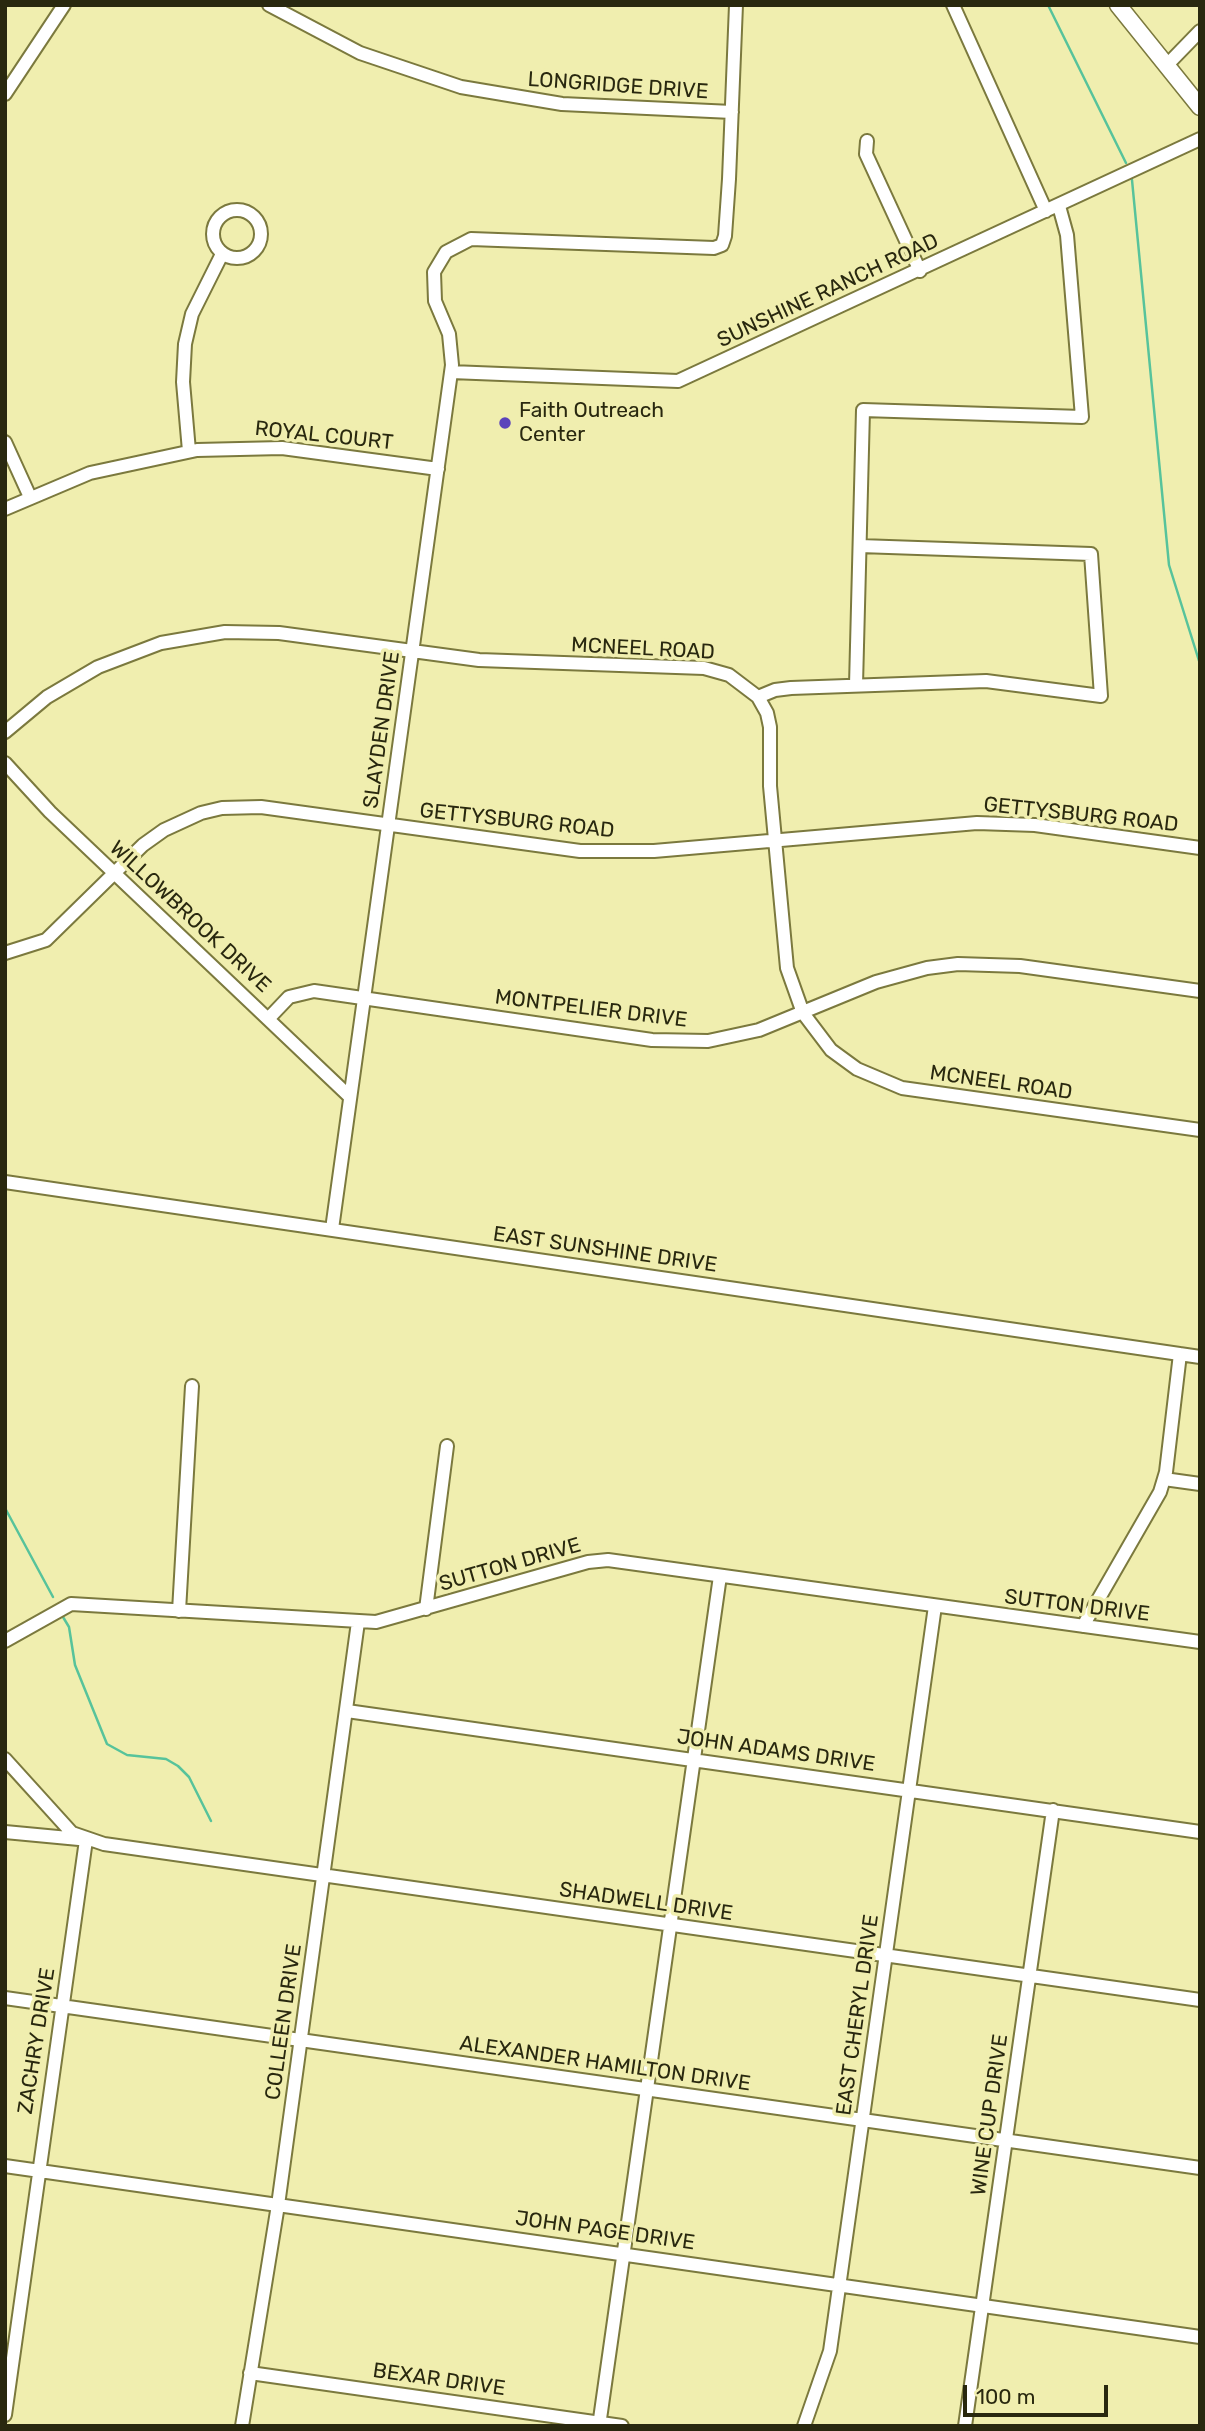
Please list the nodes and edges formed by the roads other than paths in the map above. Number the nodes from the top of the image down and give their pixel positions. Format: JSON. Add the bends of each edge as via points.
{"nodes":[{"id":1,"x":64,"y":5,"type":"edge"},
{"id":2,"x":269,"y":5,"type":"edge"},
{"id":3,"x":736,"y":5,"type":"edge"},
{"id":4,"x":953,"y":5,"type":"edge"},
{"id":5,"x":1118,"y":5,"type":"edge"},
{"id":6,"x":1200,"y":31,"type":"edge"},
{"id":7,"x":1166,"y":66,"type":"junction"},
{"id":8,"x":5,"y":94,"type":"edge"},
{"id":9,"x":1200,"y":107,"type":"edge"},
{"id":10,"x":732,"y":112,"type":"junction"},
{"id":11,"x":1200,"y":139,"type":"edge"},
{"id":12,"x":867,"y":141,"type":"dead end"},
{"id":13,"x":1059,"y":206,"type":"junction"},
{"id":14,"x":1046,"y":211,"type":"junction"},
{"id":15,"x":222,"y":254,"type":"dead end"},
{"id":16,"x":920,"y":271,"type":"junction"},
{"id":17,"x":451,"y":372,"type":"junction"},
{"id":18,"x":5,"y":443,"type":"edge"},
{"id":19,"x":189,"y":451,"type":"junction"},
{"id":20,"x":438,"y":469,"type":"junction"},
{"id":21,"x":30,"y":497,"type":"junction"},
{"id":22,"x":5,"y":509,"type":"edge"},
{"id":23,"x":860,"y":546,"type":"junction"},
{"id":24,"x":412,"y":652,"type":"junction"},
{"id":25,"x":856,"y":685,"type":"junction"},
{"id":26,"x":758,"y":697,"type":"junction"},
{"id":27,"x":5,"y":732,"type":"edge"},
{"id":28,"x":5,"y":763,"type":"edge"},
{"id":29,"x":389,"y":825,"type":"junction"},
{"id":30,"x":775,"y":841,"type":"junction"},
{"id":31,"x":1200,"y":848,"type":"edge"},
{"id":32,"x":115,"y":874,"type":"junction"},
{"id":33,"x":5,"y":953,"type":"edge"},
{"id":34,"x":1200,"y":991,"type":"edge"},
{"id":35,"x":365,"y":999,"type":"junction"},
{"id":36,"x":803,"y":1013,"type":"junction"},
{"id":37,"x":269,"y":1018,"type":"junction"},
{"id":38,"x":350,"y":1097,"type":"junction"},
{"id":39,"x":1200,"y":1130,"type":"edge"},
{"id":40,"x":5,"y":1182,"type":"edge"},
{"id":41,"x":332,"y":1229,"type":"junction"},
{"id":42,"x":1180,"y":1354,"type":"junction"},
{"id":43,"x":1200,"y":1357,"type":"edge"},
{"id":44,"x":192,"y":1386,"type":"dead end"},
{"id":45,"x":447,"y":1446,"type":"dead end"},
{"id":46,"x":1164,"y":1479,"type":"junction"},
{"id":47,"x":1200,"y":1484,"type":"edge"},
{"id":48,"x":720,"y":1576,"type":"junction"},
{"id":49,"x":935,"y":1606,"type":"junction"},
{"id":50,"x":426,"y":1609,"type":"junction"},
{"id":51,"x":179,"y":1611,"type":"junction"},
{"id":52,"x":358,"y":1622,"type":"junction"},
{"id":53,"x":1083,"y":1626,"type":"junction"},
{"id":54,"x":5,"y":1641,"type":"edge"},
{"id":55,"x":1200,"y":1642,"type":"edge"},
{"id":56,"x":347,"y":1711,"type":"junction"},
{"id":57,"x":5,"y":1759,"type":"edge"},
{"id":58,"x":694,"y":1759,"type":"junction"},
{"id":59,"x":908,"y":1789,"type":"junction"},
{"id":60,"x":1054,"y":1810,"type":"junction"},
{"id":61,"x":5,"y":1832,"type":"edge"},
{"id":62,"x":1200,"y":1832,"type":"edge"},
{"id":63,"x":85,"y":1840,"type":"junction"},
{"id":64,"x":323,"y":1874,"type":"junction"},
{"id":65,"x":671,"y":1925,"type":"junction"},
{"id":66,"x":887,"y":1955,"type":"junction"},
{"id":67,"x":1029,"y":1975,"type":"junction"},
{"id":68,"x":5,"y":1998,"type":"edge"},
{"id":69,"x":1200,"y":2000,"type":"edge"},
{"id":70,"x":62,"y":2006,"type":"junction"},
{"id":71,"x":302,"y":2040,"type":"junction"},
{"id":72,"x":646,"y":2089,"type":"junction"},
{"id":73,"x":863,"y":2120,"type":"junction"},
{"id":74,"x":1006,"y":2140,"type":"junction"},
{"id":75,"x":5,"y":2166,"type":"edge"},
{"id":76,"x":1200,"y":2168,"type":"edge"},
{"id":77,"x":38,"y":2171,"type":"junction"},
{"id":78,"x":278,"y":2205,"type":"junction"},
{"id":79,"x":623,"y":2253,"type":"junction"},
{"id":80,"x":840,"y":2284,"type":"junction"},
{"id":81,"x":983,"y":2304,"type":"junction"},
{"id":82,"x":1200,"y":2337,"type":"edge"},
{"id":83,"x":250,"y":2373,"type":"junction"},
{"id":84,"x":5,"y":2415,"type":"edge"},
{"id":85,"x":599,"y":2424,"type":"edge"},
{"id":86,"x":242,"y":2426,"type":"edge"},
{"id":87,"x":622,"y":2426,"type":"edge"},
{"id":88,"x":804,"y":2426,"type":"edge"},
{"id":89,"x":965,"y":2426,"type":"edge"}],
"edges":[{"from":1,"to":8,"type":"street"},
{"from":2,"to":10,"type":"street","name":"LONGRIDGE DRIVE","via":[[360,53],[461,87],[562,104]]},
{"from":3,"to":10,"type":"street"},
{"from":4,"to":14,"type":"street"},
{"from":5,"to":7,"type":"main road"},
{"from":6,"to":7,"type":"street"},
{"from":7,"to":9,"type":"main road"},
{"from":10,"to":17,"type":"street","name":"SLAYDEN DRIVE","via":[[722,245],[462,241],[439,262],[432,286],[449,334]]},
{"from":11,"to":13,"type":"street","name":"SUNSHINE RANCH ROAD"},
{"from":12,"to":16,"type":"street","via":[[866,154]]},
{"from":13,"to":14,"type":"street","name":"SUNSHINE RANCH ROAD"},
{"from":13,"to":23,"type":"street","via":[[1067,235],[1082,417],[863,410]]},
{"from":14,"to":16,"type":"street","name":"SUNSHINE RANCH ROAD"},
{"from":15,"to":19,"type":"street","via":[[192,314],[185,344]]},
{"from":16,"to":17,"type":"street","name":"SUNSHINE RANCH ROAD","via":[[678,381]]},
{"from":17,"to":20,"type":"street","name":"SLAYDEN DRIVE"},
{"from":18,"to":21,"type":"street"},
{"from":19,"to":20,"type":"street","name":"ROYAL COURT","via":[[282,448]]},
{"from":19,"to":21,"type":"street","name":"ROYAL COURT","via":[[90,473]]},
{"from":20,"to":24,"type":"street","name":"SLAYDEN DRIVE"},
{"from":21,"to":22,"type":"street","name":"ROYAL COURT"},
{"from":23,"to":25,"type":"street"},
{"from":23,"to":25,"type":"street","via":[[1091,554],[1101,696],[986,681]]},
{"from":24,"to":26,"type":"street","name":"MCNEEL ROAD","via":[[496,662],[704,668],[744,683]]},
{"from":24,"to":27,"type":"street","name":"MCNEEL ROAD","via":[[259,631],[195,636],[97,667],[47,697]]},
{"from":24,"to":29,"type":"street","name":"SLAYDEN DRIVE"},
{"from":25,"to":26,"type":"street","via":[[775,690]]},
{"from":26,"to":30,"type":"street","name":"MCNEEL ROAD","via":[[770,727]]},
{"from":28,"to":32,"type":"street","name":"WILLOWBROOK DRIVE"},
{"from":29,"to":30,"type":"street","name":"GETTYSBURG ROAD","via":[[580,851],[654,851]]},
{"from":29,"to":32,"type":"street","name":"GETTYSBURG ROAD","via":[[261,807],[222,808],[164,830]]},
{"from":29,"to":35,"type":"street","name":"SLAYDEN DRIVE"},
{"from":30,"to":31,"type":"street","name":"GETTYSBURG ROAD","via":[[977,822],[1035,825]]},
{"from":30,"to":36,"type":"street","name":"MCNEEL ROAD","via":[[784,951]]},
{"from":32,"to":33,"type":"street","name":"GETTYSBURG ROAD","via":[[46,940]]},
{"from":32,"to":37,"type":"street","name":"WILLOWBROOK DRIVE"},
{"from":34,"to":36,"type":"street","name":"MONTPELIER DRIVE","via":[[1020,966],[958,964],[876,982]]},
{"from":35,"to":36,"type":"street","name":"MONTPELIER DRIVE","via":[[670,1042],[734,1037]]},
{"from":35,"to":37,"type":"street","name":"MONTPELIER DRIVE","via":[[305,992],[289,997]]},
{"from":35,"to":38,"type":"street","name":"SLAYDEN DRIVE"},
{"from":36,"to":39,"type":"street","name":"MCNEEL ROAD","via":[[820,1038],[844,1060],[889,1084]]},
{"from":37,"to":38,"type":"street","name":"WILLOWBROOK DRIVE"},
{"from":38,"to":41,"type":"street","name":"SLAYDEN DRIVE"},
{"from":40,"to":41,"type":"street","name":"EAST SUNSHINE DRIVE"},
{"from":41,"to":42,"type":"street","name":"EAST SUNSHINE DRIVE"},
{"from":42,"to":43,"type":"street","name":"EAST SUNSHINE DRIVE"},
{"from":42,"to":46,"type":"street"},
{"from":44,"to":51,"type":"street"},
{"from":45,"to":50,"type":"street"},
{"from":46,"to":47,"type":"street"},
{"from":46,"to":53,"type":"street","via":[[1154,1505]]},
{"from":48,"to":49,"type":"street","name":"SUTTON DRIVE"},
{"from":48,"to":50,"type":"street","name":"SUTTON DRIVE","via":[[597,1561]]},
{"from":48,"to":58,"type":"street"},
{"from":49,"to":53,"type":"street","name":"SUTTON DRIVE"},
{"from":49,"to":59,"type":"street","name":"EAST CHERYL DRIVE"},
{"from":50,"to":52,"type":"street","name":"SUTTON DRIVE"},
{"from":51,"to":52,"type":"street","name":"SUTTON DRIVE"},
{"from":51,"to":54,"type":"street","name":"SUTTON DRIVE","via":[[71,1604]]},
{"from":52,"to":56,"type":"street","name":"COLLEEN DRIVE"},
{"from":53,"to":55,"type":"street","name":"SUTTON DRIVE"},
{"from":56,"to":58,"type":"street","name":"JOHN ADAMS DRIVE"},
{"from":56,"to":64,"type":"street","name":"COLLEEN DRIVE"},
{"from":57,"to":63,"type":"street","via":[[72,1833]]},
{"from":58,"to":59,"type":"street","name":"JOHN ADAMS DRIVE"},
{"from":58,"to":65,"type":"street"},
{"from":59,"to":60,"type":"street","name":"JOHN ADAMS DRIVE"},
{"from":59,"to":66,"type":"street","name":"EAST CHERYL DRIVE"},
{"from":60,"to":62,"type":"street","name":"JOHN ADAMS DRIVE"},
{"from":60,"to":67,"type":"street","name":"WINE CUP DRIVE"},
{"from":61,"to":63,"type":"street","name":"SHADWELL DRIVE"},
{"from":63,"to":64,"type":"street","name":"SHADWELL DRIVE"},
{"from":63,"to":70,"type":"street","name":"ZACHRY DRIVE"},
{"from":64,"to":65,"type":"street","name":"SHADWELL DRIVE"},
{"from":64,"to":71,"type":"street","name":"COLLEEN DRIVE"},
{"from":65,"to":66,"type":"street","name":"SHADWELL DRIVE"},
{"from":65,"to":72,"type":"street"},
{"from":66,"to":67,"type":"street","name":"SHADWELL DRIVE"},
{"from":66,"to":73,"type":"street","name":"EAST CHERYL DRIVE"},
{"from":67,"to":69,"type":"street","name":"SHADWELL DRIVE"},
{"from":67,"to":74,"type":"street","name":"WINE CUP DRIVE"},
{"from":68,"to":70,"type":"street","name":"ALEXANDER HAMILTON DRIVE"},
{"from":70,"to":71,"type":"street","name":"ALEXANDER HAMILTON DRIVE"},
{"from":70,"to":77,"type":"street","name":"ZACHRY DRIVE"},
{"from":71,"to":72,"type":"street","name":"ALEXANDER HAMILTON DRIVE"},
{"from":71,"to":78,"type":"street","name":"COLLEEN DRIVE"},
{"from":72,"to":73,"type":"street","name":"ALEXANDER HAMILTON DRIVE"},
{"from":72,"to":79,"type":"street"},
{"from":73,"to":74,"type":"street","name":"ALEXANDER HAMILTON DRIVE"},
{"from":73,"to":80,"type":"street","name":"EAST CHERYL DRIVE"},
{"from":74,"to":76,"type":"street","name":"ALEXANDER HAMILTON DRIVE"},
{"from":74,"to":81,"type":"street","name":"WINE CUP DRIVE"},
{"from":75,"to":77,"type":"street","name":"JOHN PAGE DRIVE"},
{"from":77,"to":78,"type":"street","name":"JOHN PAGE DRIVE"},
{"from":77,"to":84,"type":"street","name":"ZACHRY DRIVE"},
{"from":78,"to":79,"type":"street","name":"JOHN PAGE DRIVE"},
{"from":78,"to":83,"type":"street","name":"COLLEEN DRIVE"},
{"from":79,"to":80,"type":"street","name":"JOHN PAGE DRIVE"},
{"from":79,"to":85,"type":"street"},
{"from":80,"to":81,"type":"street","name":"JOHN PAGE DRIVE"},
{"from":80,"to":88,"type":"street","name":"EAST CHERYL DRIVE","via":[[827,2370]]},
{"from":81,"to":82,"type":"street","name":"JOHN PAGE DRIVE"},
{"from":81,"to":89,"type":"street","name":"WINE CUP DRIVE"},
{"from":83,"to":85,"type":"street","name":"BEXAR DRIVE"},
{"from":83,"to":86,"type":"street","name":"COLLEEN DRIVE"},
{"from":85,"to":87,"type":"street","name":"BEXAR DRIVE"}]}
